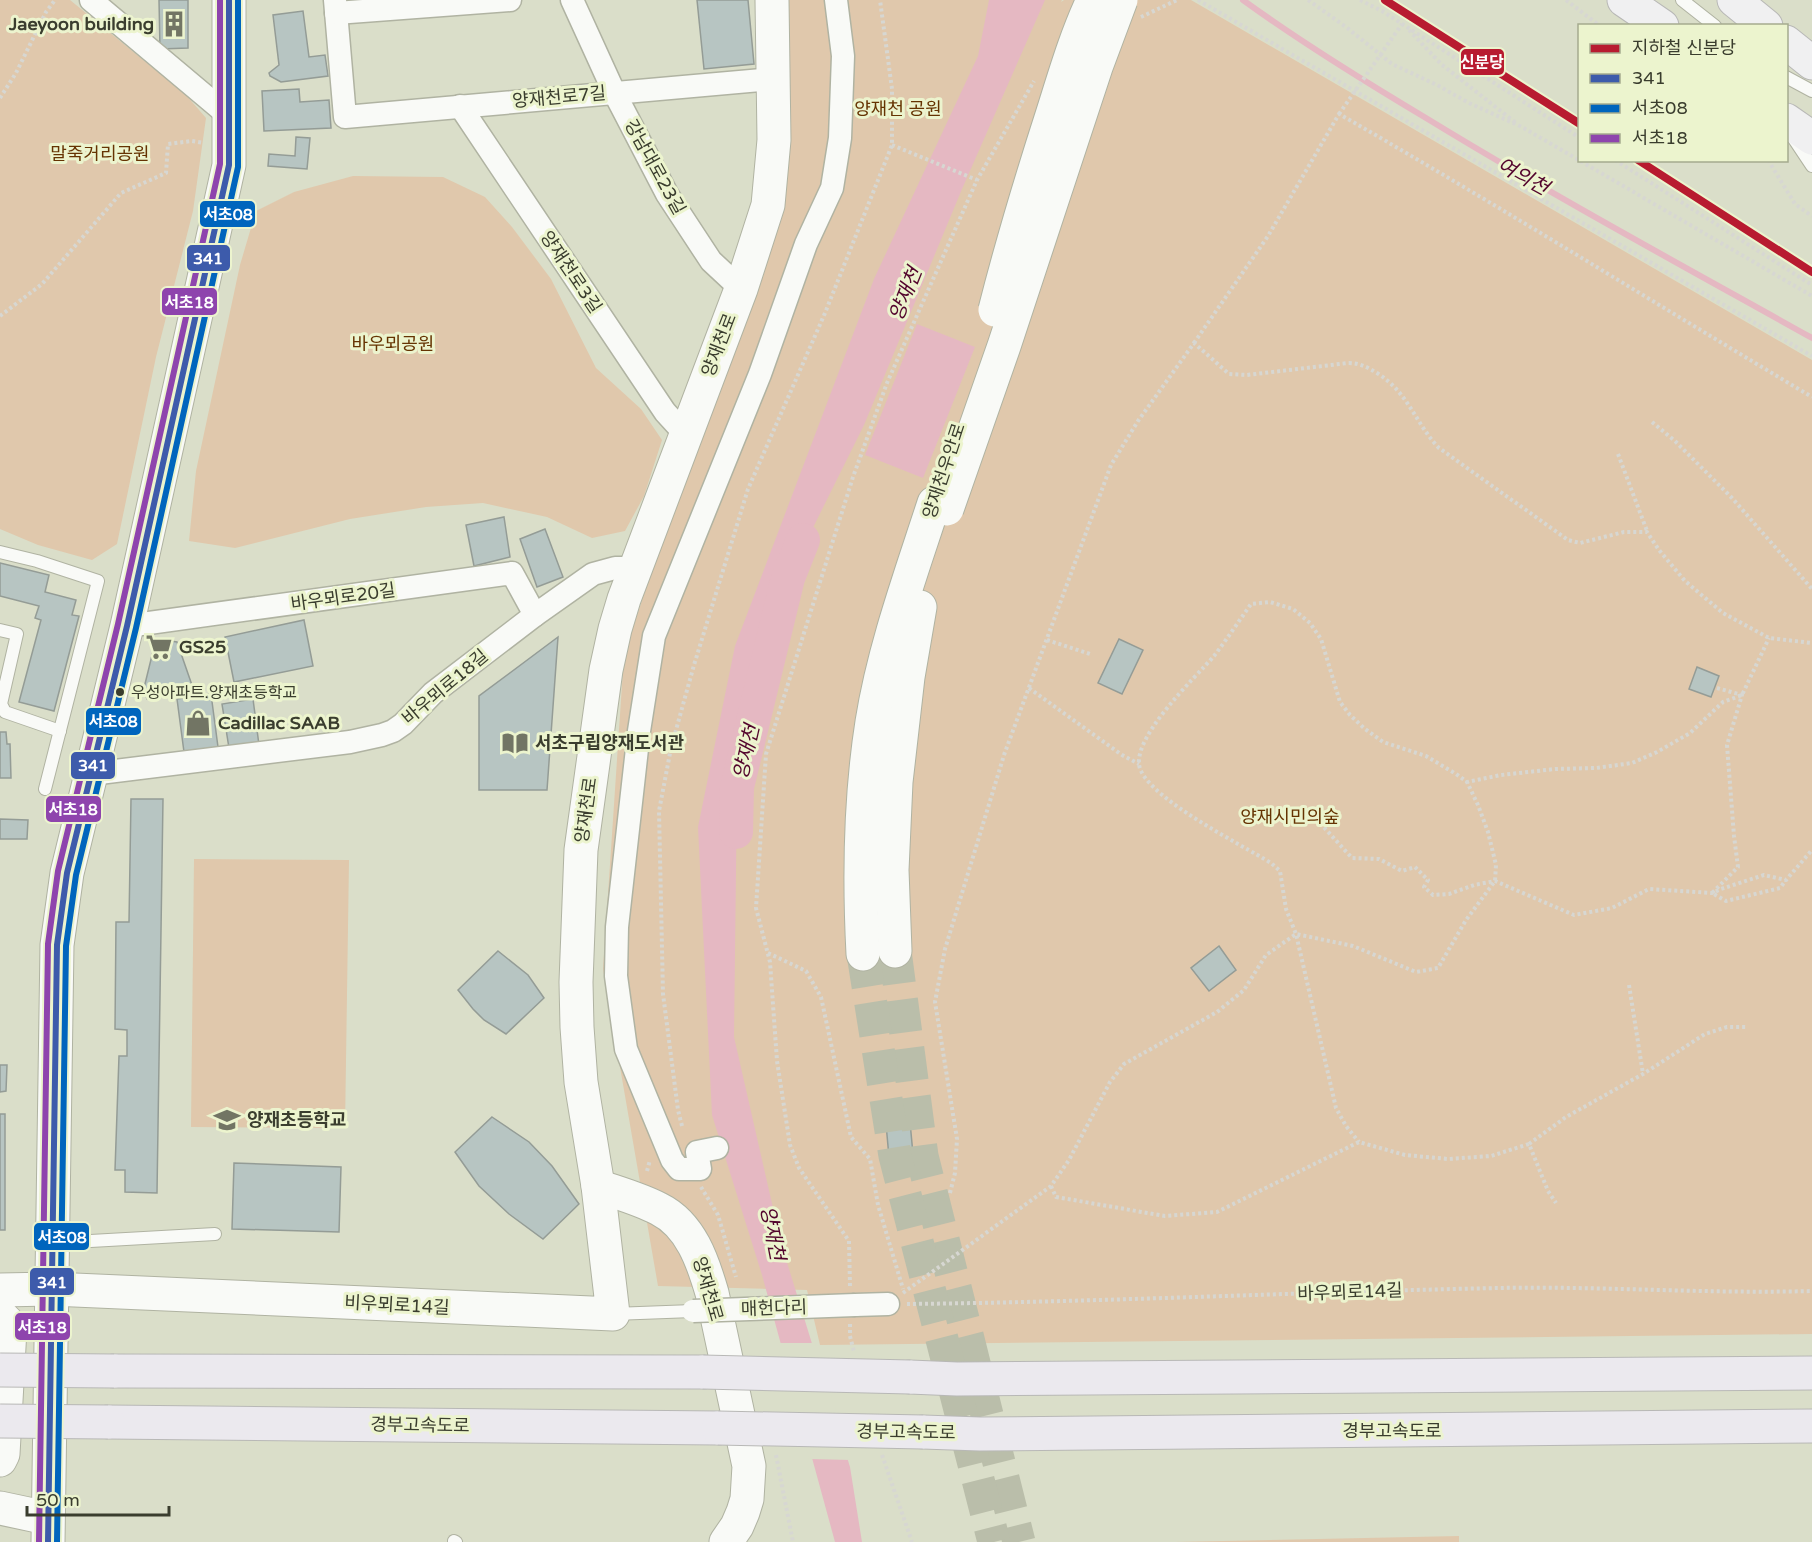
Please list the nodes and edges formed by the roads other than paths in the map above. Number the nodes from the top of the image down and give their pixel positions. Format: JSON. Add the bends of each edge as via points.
{"nodes":[{"id":1,"x":229,"y":0,"type":"edge"},
{"id":2,"x":510,"y":0,"type":"edge"},
{"id":3,"x":572,"y":0,"type":"edge"},
{"id":4,"x":772,"y":0,"type":"edge"},
{"id":5,"x":836,"y":0,"type":"edge"},
{"id":6,"x":1093,"y":0,"type":"edge"},
{"id":7,"x":1121,"y":0,"type":"edge"},
{"id":8,"x":1624,"y":0,"type":"edge"},
{"id":9,"x":1640,"y":0,"type":"edge"},
{"id":10,"x":1682,"y":0,"type":"edge"},
{"id":11,"x":96,"y":2,"type":"edge"},
{"id":12,"x":336,"y":6,"type":"edge"},
{"id":13,"x":1660,"y":24,"type":"edge"},
{"id":14,"x":1661,"y":24,"type":"edge"},
{"id":15,"x":1712,"y":24,"type":"edge"},
{"id":16,"x":1788,"y":44,"type":"edge"},
{"id":17,"x":1812,"y":63,"type":"edge"},
{"id":18,"x":1788,"y":78,"type":"edge"},
{"id":19,"x":773,"y":79,"type":"junction"},
{"id":20,"x":1812,"y":91,"type":"edge"},
{"id":21,"x":614,"y":92,"type":"junction"},
{"id":22,"x":459,"y":106,"type":"junction"},
{"id":23,"x":1788,"y":121,"type":"edge"},
{"id":24,"x":1788,"y":131,"type":"edge"},
{"id":25,"x":229,"y":132,"type":"junction"},
{"id":26,"x":1812,"y":138,"type":"edge"},
{"id":27,"x":1812,"y":166,"type":"edge"},
{"id":28,"x":741,"y":289,"type":"junction"},
{"id":29,"x":686,"y":435,"type":"junction"},
{"id":30,"x":940,"y":506,"type":"junction"},
{"id":31,"x":0,"y":552,"type":"edge"},
{"id":32,"x":635,"y":570,"type":"junction"},
{"id":33,"x":535,"y":615,"type":"junction"},
{"id":34,"x":127,"y":626,"type":"junction"},
{"id":35,"x":0,"y":630,"type":"edge"},
{"id":36,"x":60,"y":731,"type":"junction"},
{"id":37,"x":91,"y":774,"type":"junction"},
{"id":38,"x":45,"y":789,"type":"dead end"},
{"id":39,"x":895,"y":951,"type":"tunnel mouth"},
{"id":40,"x":863,"y":954,"type":"tunnel mouth"},
{"id":41,"x":717,"y":1148,"type":"dead end"},
{"id":42,"x":598,"y":1186,"type":"junction"},
{"id":43,"x":215,"y":1234,"type":"dead end"},
{"id":44,"x":53,"y":1244,"type":"junction"},
{"id":45,"x":52,"y":1289,"type":"junction"},
{"id":46,"x":0,"y":1290,"type":"edge"},
{"id":47,"x":896,"y":1298,"type":"road end"},
{"id":48,"x":693,"y":1311,"type":"joint"},
{"id":49,"x":613,"y":1314,"type":"junction"},
{"id":50,"x":0,"y":1316,"type":"edge"},
{"id":51,"x":0,"y":1370,"type":"edge"},
{"id":52,"x":1812,"y":1373,"type":"edge"},
{"id":53,"x":0,"y":1421,"type":"edge"},
{"id":54,"x":1812,"y":1426,"type":"edge"},
{"id":55,"x":0,"y":1460,"type":"edge"},
{"id":56,"x":0,"y":1508,"type":"edge"},
{"id":57,"x":47,"y":1530,"type":"edge"},
{"id":58,"x":726,"y":1542,"type":"edge"}],
"edges":[{"from":1,"to":25,"type":"street"},
{"from":2,"to":12,"type":"street"},
{"from":3,"to":21,"type":"street","name":"강남대로23길"},
{"from":4,"to":19,"type":"street","name":"양재천로"},
{"from":5,"to":41,"type":"street","via":[[843,56],[840,138],[832,188],[806,244],[760,374],[654,636],[617,927],[616,976],[626,1049],[672,1160],[679,1168],[700,1169],[697,1152]]},
{"from":6,"to":30,"type":"street","name":"양재천우안로","bridge":true,"via":[[1069,61],[1008,258]]},
{"from":7,"to":30,"type":"street","name":"양재천우안로","bridge":true,"via":[[1004,346]]},
{"from":8,"to":13,"type":"main road"},
{"from":9,"to":14,"type":"lane"},
{"from":10,"to":15,"type":"lane"},
{"from":11,"to":25,"type":"street"},
{"from":12,"to":22,"type":"street","name":"양재천로7길","via":[[345,117]]},
{"from":16,"to":17,"type":"main road"},
{"from":18,"to":20,"type":"lane"},
{"from":19,"to":21,"type":"street","name":"양재천로7길"},
{"from":19,"to":28,"type":"street","name":"양재천로","via":[[774,140],[768,205]]},
{"from":21,"to":22,"type":"street","name":"양재천로7길"},
{"from":21,"to":28,"type":"street","name":"강남대로23길","via":[[667,194],[711,261]]},
{"from":22,"to":29,"type":"street","name":"양재천로3길","via":[[665,412]]},
{"from":23,"to":26,"type":"main road"},
{"from":24,"to":27,"type":"lane"},
{"from":25,"to":34,"type":"street","via":[[229,165]]},
{"from":28,"to":29,"type":"street","name":"양재천로"},
{"from":29,"to":32,"type":"street","name":"양재천로"},
{"from":30,"to":39,"type":"street","name":"양재천우안로","via":[[908,677],[896,782],[892,870]]},
{"from":30,"to":40,"type":"street","name":"양재천우안로","via":[[886,657],[872,721],[861,857]]},
{"from":31,"to":36,"type":"lane","via":[[98,581]]},
{"from":32,"to":33,"type":"street","name":"바우뫼로18길","via":[[615,568],[593,574]]},
{"from":32,"to":42,"type":"street","name":"양재천로","via":[[606,670],[581,850],[577,1028],[581,1082]]},
{"from":33,"to":34,"type":"street","name":"바우뫼로20길","via":[[512,573]]},
{"from":33,"to":37,"type":"street","name":"바우뫼로18길","via":[[433,693],[403,724],[382,735]]},
{"from":34,"to":37,"type":"street"},
{"from":35,"to":36,"type":"lane","via":[[17,634],[1,704],[5,712]]},
{"from":36,"to":38,"type":"lane"},
{"from":37,"to":44,"type":"street","via":[[67,873],[57,945]]},
{"from":42,"to":49,"type":"street"},
{"from":42,"to":58,"type":"street","name":"양재천로","via":[[660,1209],[675,1220],[705,1267],[749,1466],[747,1499]]},
{"from":43,"to":44,"type":"lane"},
{"from":44,"to":45,"type":"street"},
{"from":45,"to":46,"type":"street","name":"비우뫼로14길"},
{"from":45,"to":49,"type":"street","name":"비우뫼로14길"},
{"from":45,"to":57,"type":"street"},
{"from":47,"to":48,"type":"street","name":"매헌다리","bridge":true,"via":[[855,1305]]},
{"from":48,"to":49,"type":"lane"},
{"from":50,"to":55,"type":"street","via":[[10,1329]]},
{"from":51,"to":52,"type":"highway","bridge":true,"via":[[703,1372],[957,1379]]},
{"from":53,"to":54,"type":"highway","name":"경부고속도로","bridge":true,"via":[[992,1434]]},
{"from":56,"to":57,"type":"street"}]}
